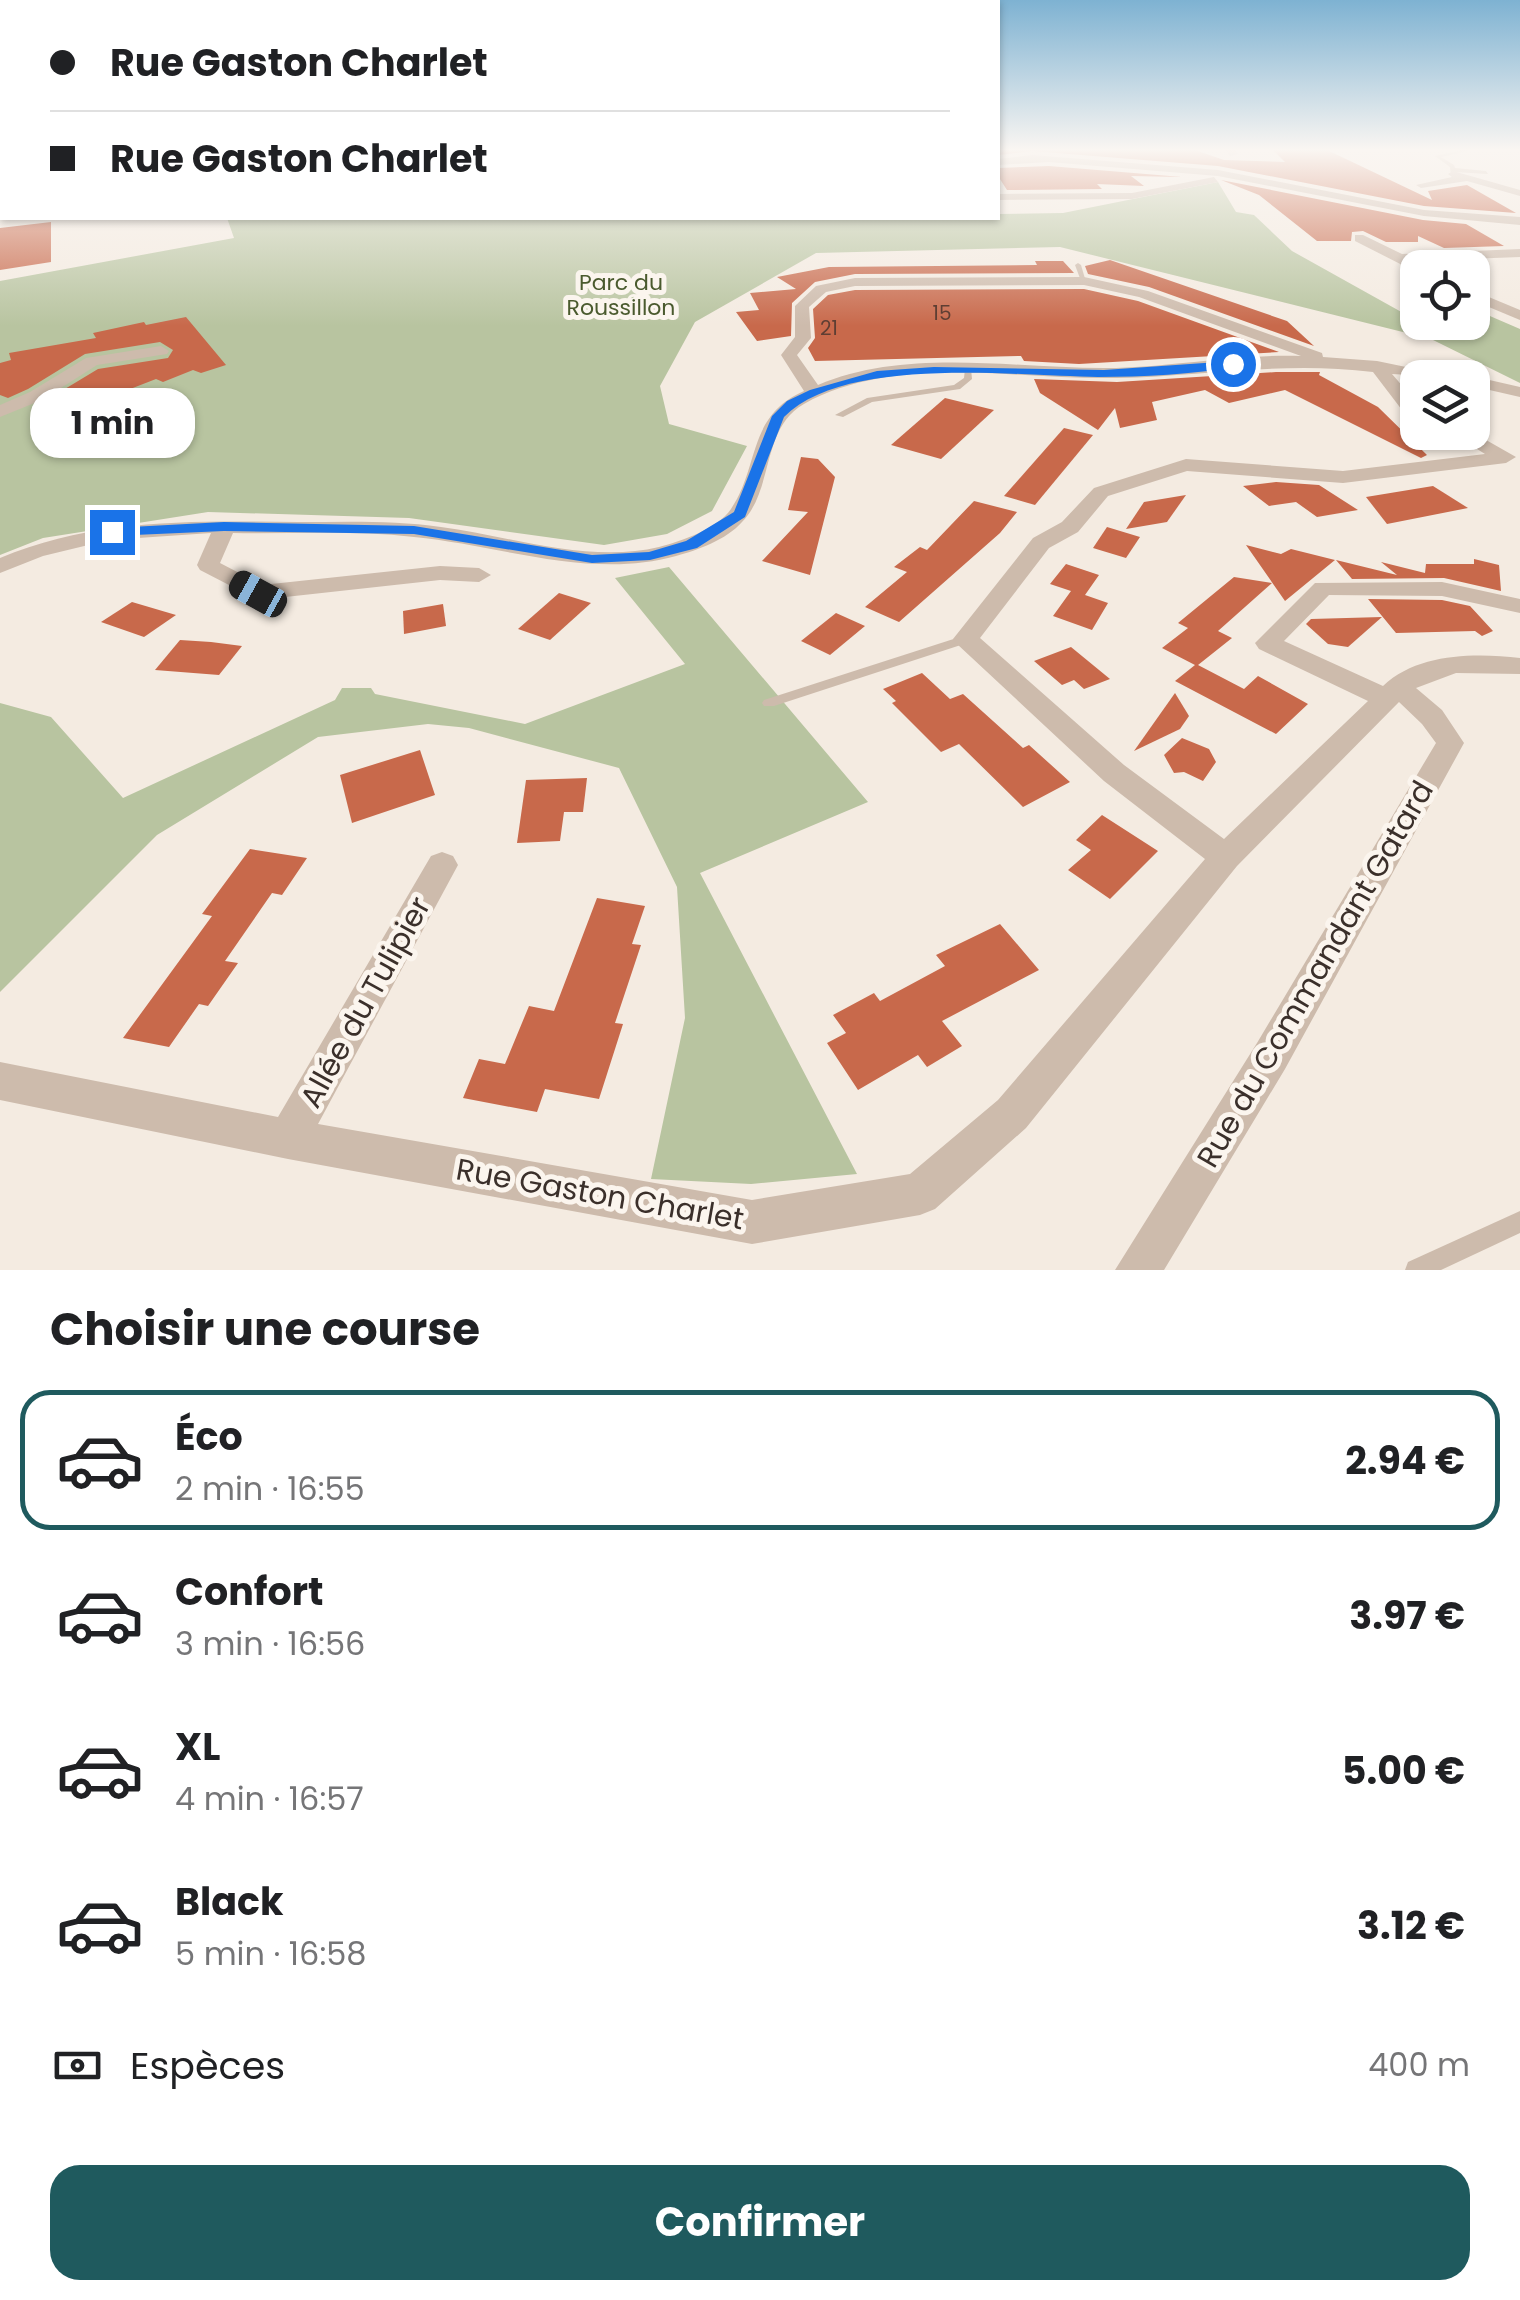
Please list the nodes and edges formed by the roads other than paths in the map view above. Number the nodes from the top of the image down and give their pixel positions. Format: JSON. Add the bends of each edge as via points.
{"nodes":[{"id":1,"x":1400,"y":208,"type":"edge"},
{"id":2,"x":1499,"y":220,"type":"junction"},
{"id":3,"x":1520,"y":221,"type":"edge"},
{"id":4,"x":1520,"y":234,"type":"edge"},
{"id":5,"x":1360,"y":238,"type":"dead end"},
{"id":6,"x":1520,"y":253,"type":"edge"},
{"id":7,"x":1490,"y":254,"type":"edge"},
{"id":8,"x":1400,"y":258,"type":"edge"},
{"id":9,"x":1078,"y":265,"type":"dead end"},
{"id":10,"x":1084,"y":282,"type":"junction"},
{"id":11,"x":1490,"y":302,"type":"edge"},
{"id":12,"x":1520,"y":316,"type":"edge"},
{"id":13,"x":161,"y":351,"type":"dead end"},
{"id":14,"x":1334,"y":364,"type":"junction"},
{"id":15,"x":1377,"y":366,"type":"junction"},
{"id":16,"x":1400,"y":370,"type":"edge"},
{"id":17,"x":968,"y":371,"type":"junction"},
{"id":18,"x":1490,"y":385,"type":"edge"},
{"id":19,"x":1520,"y":392,"type":"edge"},
{"id":20,"x":814,"y":393,"type":"junction"},
{"id":21,"x":1400,"y":396,"type":"edge"},
{"id":22,"x":0,"y":412,"type":"edge"},
{"id":23,"x":840,"y":415,"type":"dead end"},
{"id":24,"x":1490,"y":448,"type":"edge"},
{"id":25,"x":224,"y":526,"type":"junction"},
{"id":26,"x":0,"y":566,"type":"edge"},
{"id":27,"x":479,"y":575,"type":"dead end"},
{"id":28,"x":1520,"y":606,"type":"edge"},
{"id":29,"x":966,"y":639,"type":"junction"},
{"id":30,"x":1520,"y":666,"type":"edge"},
{"id":31,"x":1392,"y":694,"type":"junction"},
{"id":32,"x":769,"y":703,"type":"dead end"},
{"id":33,"x":1226,"y":856,"type":"junction"},
{"id":34,"x":442,"y":865,"type":"dead end"},
{"id":35,"x":0,"y":1081,"type":"edge"},
{"id":36,"x":288,"y":1139,"type":"junction"},
{"id":37,"x":1520,"y":1222,"type":"edge"},
{"id":38,"x":1138,"y":1270,"type":"edge"},
{"id":39,"x":1416,"y":1270,"type":"edge"}],
"edges":[{"from":1,"to":2,"type":"street"},
{"from":2,"to":3,"type":"street"},
{"from":2,"to":4,"type":"street"},
{"from":5,"to":8,"type":"street"},
{"from":6,"to":7,"type":"street"},
{"from":9,"to":10,"type":"lane"},
{"from":10,"to":14,"type":"street","via":[[1143,294]]},
{"from":10,"to":20,"type":"street","via":[[856,282],[822,289],[802,306],[803,338],[789,355]]},
{"from":11,"to":12,"type":"street"},
{"from":13,"to":22,"type":"street","via":[[92,361]]},
{"from":14,"to":15,"type":"street"},
{"from":14,"to":17,"type":"street","via":[[1266,361],[1104,374]]},
{"from":15,"to":16,"type":"street"},
{"from":15,"to":21,"type":"street"},
{"from":17,"to":20,"type":"street","via":[[877,374]]},
{"from":17,"to":23,"type":"lane","via":[[957,387],[870,400]]},
{"from":18,"to":19,"type":"street"},
{"from":20,"to":25,"type":"street","via":[[778,416],[740,514],[692,544],[650,556],[592,559],[414,530]]},
{"from":24,"to":29,"type":"street","via":[[1506,457],[1342,477],[1186,465],[1100,492],[1070,527],[1041,543]]},
{"from":25,"to":26,"type":"street","via":[[133,528]]},
{"from":25,"to":27,"type":"street","via":[[208,565],[258,594],[440,573]]},
{"from":28,"to":31,"type":"street","via":[[1442,588],[1322,588],[1268,643]]},
{"from":29,"to":32,"type":"lane"},
{"from":29,"to":33,"type":"street","via":[[1114,773]]},
{"from":30,"to":31,"type":"street","name":"Rue Gaston Charlet","via":[[1449,665],[1419,673]]},
{"from":31,"to":33,"type":"street","name":"Rue Gaston Charlet"},
{"from":31,"to":38,"type":"street","name":"Rue du Commandant Gatard","via":[[1432,717],[1450,743],[1271,1056]]},
{"from":33,"to":36,"type":"street","name":"Rue Gaston Charlet","via":[[1012,1114],[920,1194],[752,1222]]},
{"from":34,"to":36,"type":"street","name":"Allée du Tulipier"},
{"from":35,"to":36,"type":"street","name":"Rue Gaston Charlet"},
{"from":37,"to":39,"type":"lane"}]}
